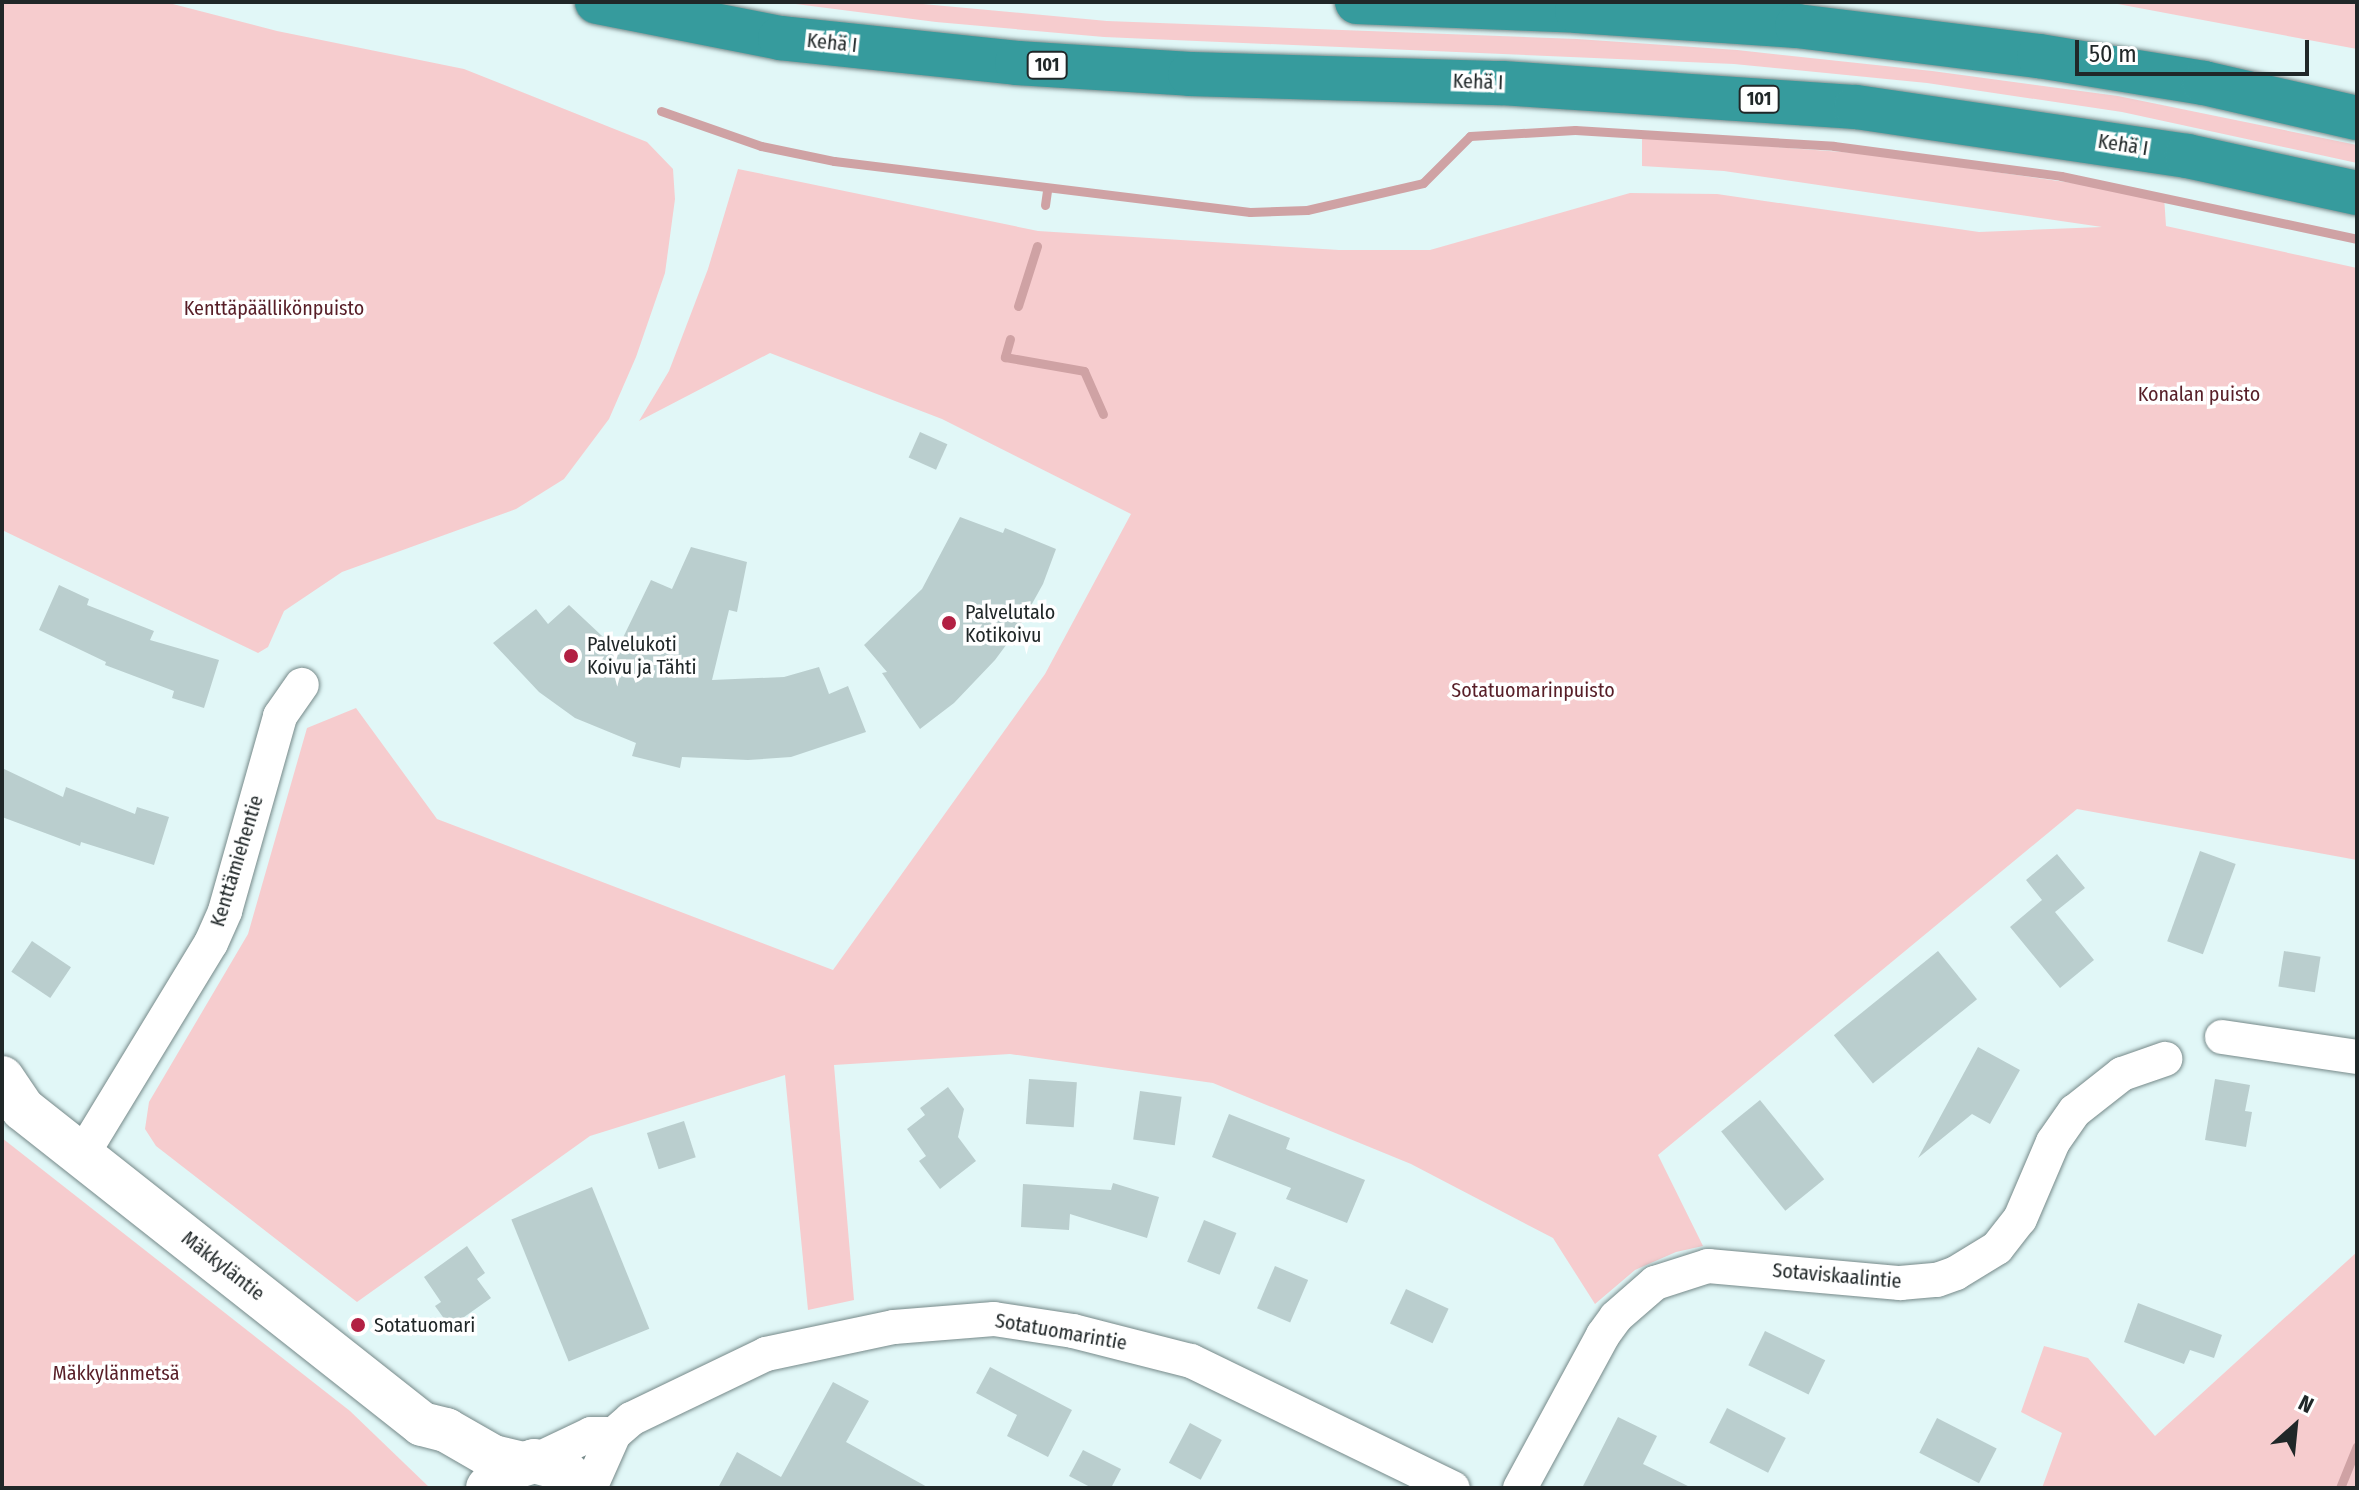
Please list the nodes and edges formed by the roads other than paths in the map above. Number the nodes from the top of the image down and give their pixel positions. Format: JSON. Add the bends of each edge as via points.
{"nodes":[{"id":1,"x":597,"y":2,"type":"edge"},
{"id":2,"x":1357,"y":2,"type":"edge"},
{"id":3,"x":2357,"y":118,"type":"edge"},
{"id":4,"x":2357,"y":193,"type":"edge"},
{"id":5,"x":302,"y":685,"type":"dead end"},
{"id":6,"x":2222,"y":1037,"type":"dead end"},
{"id":7,"x":2357,"y":1057,"type":"edge"},
{"id":8,"x":2165,"y":1059,"type":"dead end"},
{"id":9,"x":9,"y":1096,"type":"edge"},
{"id":10,"x":82,"y":1155,"type":"junction"},
{"id":11,"x":422,"y":1424,"type":"junction"},
{"id":12,"x":614,"y":1434,"type":"junction"},
{"id":13,"x":514,"y":1471,"type":"edge"},
{"id":14,"x":467,"y":1488,"type":"edge"},
{"id":15,"x":581,"y":1488,"type":"edge"},
{"id":16,"x":590,"y":1488,"type":"edge"},
{"id":17,"x":1453,"y":1488,"type":"edge"},
{"id":18,"x":1520,"y":1488,"type":"edge"}],
"edges":[{"from":1,"to":4,"type":"highway","name":"Kehä I","number":"101","via":[[780,38],[1017,63],[1518,84],[1856,107],[2187,156]]},
{"from":2,"to":3,"type":"highway","via":[[1797,26],[2054,58],[2204,83]]},
{"from":5,"to":10,"type":"street","name":"Kenttämiehentie","via":[[280,716],[225,911],[211,943]]},
{"from":6,"to":7,"type":"street"},
{"from":8,"to":18,"type":"street","name":"Sotaviskaalintie","via":[[2122,1074],[2087,1098],[2053,1142],[2009,1235],[1956,1273],[1900,1283],[1717,1266],[1655,1283],[1603,1335]]},
{"from":9,"to":10,"type":"street","name":"Mäkkyläntie"},
{"from":10,"to":11,"type":"street","name":"Mäkkyläntie"},
{"from":11,"to":13,"type":"street","name":"Mäkkyläntie","via":[[446,1430]]},
{"from":11,"to":14,"type":"street","name":"Mäkkyläntie"},
{"from":12,"to":13,"type":"street","name":"Sotatuomarintie","via":[[591,1434]]},
{"from":12,"to":16,"type":"street"},
{"from":12,"to":17,"type":"street","name":"Sotatuomarintie","via":[[631,1419],[766,1354],[894,1327],[994,1319],[1073,1331],[1191,1361]]},
{"from":13,"to":15,"type":"street","name":"Mäkkyläntie","via":[[561,1468]]}]}
